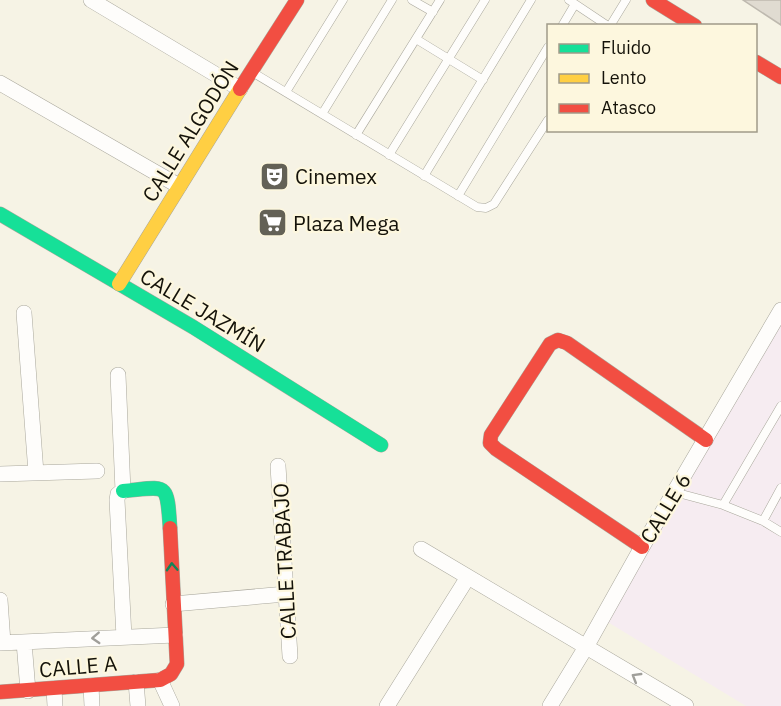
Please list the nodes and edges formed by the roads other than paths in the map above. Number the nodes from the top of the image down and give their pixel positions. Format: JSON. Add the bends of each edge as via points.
{"nodes":[{"id":1,"x":91,"y":0,"type":"edge"},
{"id":2,"x":297,"y":0,"type":"edge"},
{"id":3,"x":343,"y":0,"type":"edge"},
{"id":4,"x":392,"y":0,"type":"edge"},
{"id":5,"x":412,"y":0,"type":"edge"},
{"id":6,"x":440,"y":0,"type":"edge"},
{"id":7,"x":485,"y":0,"type":"edge"},
{"id":8,"x":531,"y":0,"type":"edge"},
{"id":9,"x":626,"y":0,"type":"edge"},
{"id":10,"x":653,"y":0,"type":"edge"},
{"id":11,"x":572,"y":2,"type":"edge"},
{"id":12,"x":432,"y":12,"type":"junction"},
{"id":13,"x":563,"y":24,"type":"edge"},
{"id":14,"x":606,"y":24,"type":"edge"},
{"id":15,"x":610,"y":24,"type":"edge"},
{"id":16,"x":692,"y":24,"type":"edge"},
{"id":17,"x":416,"y":39,"type":"junction"},
{"id":18,"x":547,"y":50,"type":"edge"},
{"id":19,"x":448,"y":59,"type":"junction"},
{"id":20,"x":757,"y":63,"type":"edge"},
{"id":21,"x":251,"y":71,"type":"junction"},
{"id":22,"x":781,"y":77,"type":"edge"},
{"id":23,"x":483,"y":80,"type":"junction"},
{"id":24,"x":0,"y":83,"type":"edge"},
{"id":25,"x":240,"y":89,"type":"junction"},
{"id":26,"x":286,"y":92,"type":"junction"},
{"id":27,"x":322,"y":114,"type":"junction"},
{"id":28,"x":547,"y":123,"type":"edge"},
{"id":29,"x":357,"y":135,"type":"junction"},
{"id":30,"x":389,"y":155,"type":"junction"},
{"id":31,"x":424,"y":176,"type":"junction"},
{"id":32,"x":179,"y":186,"type":"junction"},
{"id":33,"x":458,"y":196,"type":"junction"},
{"id":34,"x":0,"y":214,"type":"edge"},
{"id":35,"x":119,"y":284,"type":"junction"},
{"id":36,"x":781,"y":310,"type":"edge"},
{"id":37,"x":24,"y":313,"type":"dead end"},
{"id":38,"x":118,"y":375,"type":"dead end"},
{"id":39,"x":781,"y":406,"type":"edge"},
{"id":40,"x":706,"y":440,"type":"junction"},
{"id":41,"x":381,"y":445,"type":"dead end"},
{"id":42,"x":278,"y":466,"type":"dead end"},
{"id":43,"x":97,"y":471,"type":"dead end"},
{"id":44,"x":36,"y":473,"type":"junction"},
{"id":45,"x":0,"y":474,"type":"edge"},
{"id":46,"x":781,"y":488,"type":"edge"},
{"id":47,"x":123,"y":491,"type":"junction"},
{"id":48,"x":674,"y":492,"type":"junction"},
{"id":49,"x":723,"y":505,"type":"junction"},
{"id":50,"x":764,"y":521,"type":"junction"},
{"id":51,"x":781,"y":532,"type":"edge"},
{"id":52,"x":642,"y":547,"type":"junction"},
{"id":53,"x":422,"y":549,"type":"dead end"},
{"id":54,"x":468,"y":576,"type":"junction"},
{"id":55,"x":286,"y":594,"type":"junction"},
{"id":56,"x":0,"y":600,"type":"edge"},
{"id":57,"x":173,"y":603,"type":"junction"},
{"id":58,"x":175,"y":635,"type":"junction"},
{"id":59,"x":124,"y":637,"type":"junction"},
{"id":60,"x":24,"y":642,"type":"junction"},
{"id":61,"x":2,"y":643,"type":"edge"},
{"id":62,"x":586,"y":647,"type":"junction"},
{"id":63,"x":290,"y":656,"type":"dead end"},
{"id":64,"x":160,"y":680,"type":"junction"},
{"id":65,"x":136,"y":682,"type":"junction"},
{"id":66,"x":91,"y":686,"type":"junction"},
{"id":67,"x":54,"y":689,"type":"junction"},
{"id":68,"x":28,"y":691,"type":"junction"},
{"id":69,"x":5,"y":697,"type":"edge"},
{"id":70,"x":55,"y":706,"type":"edge"},
{"id":71,"x":92,"y":706,"type":"edge"},
{"id":72,"x":138,"y":706,"type":"edge"},
{"id":73,"x":172,"y":706,"type":"edge"},
{"id":74,"x":387,"y":706,"type":"edge"},
{"id":75,"x":550,"y":706,"type":"edge"},
{"id":76,"x":686,"y":706,"type":"edge"}],
"edges":[{"from":1,"to":25,"type":"street"},
{"from":2,"to":21,"type":"street","name":"CALLE ALGODÓN"},
{"from":3,"to":26,"type":"lane"},
{"from":4,"to":27,"type":"lane"},
{"from":5,"to":12,"type":"lane"},
{"from":6,"to":12,"type":"lane"},
{"from":7,"to":19,"type":"lane"},
{"from":8,"to":23,"type":"lane"},
{"from":9,"to":15,"type":"lane"},
{"from":10,"to":16,"type":"street"},
{"from":11,"to":13,"type":"lane"},
{"from":11,"to":14,"type":"lane"},
{"from":12,"to":17,"type":"lane"},
{"from":17,"to":19,"type":"lane"},
{"from":17,"to":29,"type":"lane"},
{"from":18,"to":33,"type":"lane"},
{"from":19,"to":23,"type":"lane"},
{"from":19,"to":30,"type":"lane"},
{"from":20,"to":22,"type":"street"},
{"from":21,"to":25,"type":"street","name":"CALLE ALGODÓN"},
{"from":21,"to":26,"type":"lane"},
{"from":23,"to":31,"type":"lane"},
{"from":24,"to":32,"type":"street"},
{"from":25,"to":32,"type":"street","name":"CALLE ALGODÓN"},
{"from":26,"to":27,"type":"lane"},
{"from":27,"to":29,"type":"lane"},
{"from":28,"to":33,"type":"lane","via":[[494,204],[477,207]]},
{"from":29,"to":30,"type":"lane"},
{"from":30,"to":31,"type":"lane"},
{"from":31,"to":33,"type":"lane"},
{"from":32,"to":35,"type":"street","name":"CALLE ALGODÓN"},
{"from":34,"to":35,"type":"street","name":"CALLE JAZMÍN"},
{"from":35,"to":41,"type":"street","name":"CALLE JAZMÍN"},
{"from":36,"to":40,"type":"street","name":"CALLE 6"},
{"from":37,"to":44,"type":"street"},
{"from":38,"to":47,"type":"street"},
{"from":39,"to":49,"type":"lane"},
{"from":40,"to":48,"type":"street","name":"CALLE 6"},
{"from":40,"to":52,"type":"street","via":[[558,340],[550,344],[491,435],[490,443],[496,449]]},
{"from":42,"to":55,"type":"street","name":"CALLE TRABAJO"},
{"from":43,"to":44,"type":"street"},
{"from":44,"to":45,"type":"street"},
{"from":46,"to":50,"type":"lane"},
{"from":57,"to":47,"type":"street","one_way":true,"via":[[168,496],[158,488]]},
{"from":47,"to":59,"type":"street","via":[[117,500]]},
{"from":48,"to":49,"type":"lane"},
{"from":48,"to":52,"type":"street","name":"CALLE 6"},
{"from":49,"to":50,"type":"lane"},
{"from":50,"to":51,"type":"lane"},
{"from":52,"to":62,"type":"street","name":"CALLE 6"},
{"from":53,"to":54,"type":"street"},
{"from":54,"to":62,"type":"street"},
{"from":54,"to":74,"type":"street"},
{"from":55,"to":57,"type":"street"},
{"from":55,"to":63,"type":"street","name":"CALLE TRABAJO"},
{"from":56,"to":61,"type":"street"},
{"from":57,"to":58,"type":"street"},
{"from":58,"to":59,"type":"street"},
{"from":58,"to":64,"type":"street","via":[[177,664],[171,674]]},
{"from":59,"to":60,"type":"street","one_way":true},
{"from":60,"to":61,"type":"street"},
{"from":60,"to":68,"type":"street"},
{"from":62,"to":75,"type":"street","name":"CALLE 6"},
{"from":76,"to":62,"type":"street","one_way":true},
{"from":64,"to":65,"type":"street","name":"CALLE A"},
{"from":64,"to":73,"type":"street"},
{"from":65,"to":66,"type":"street","name":"CALLE A"},
{"from":65,"to":72,"type":"street"},
{"from":66,"to":67,"type":"street","name":"CALLE A"},
{"from":66,"to":71,"type":"street"},
{"from":67,"to":68,"type":"street","name":"CALLE A"},
{"from":67,"to":70,"type":"street"},
{"from":68,"to":69,"type":"street","name":"CALLE A"}]}
